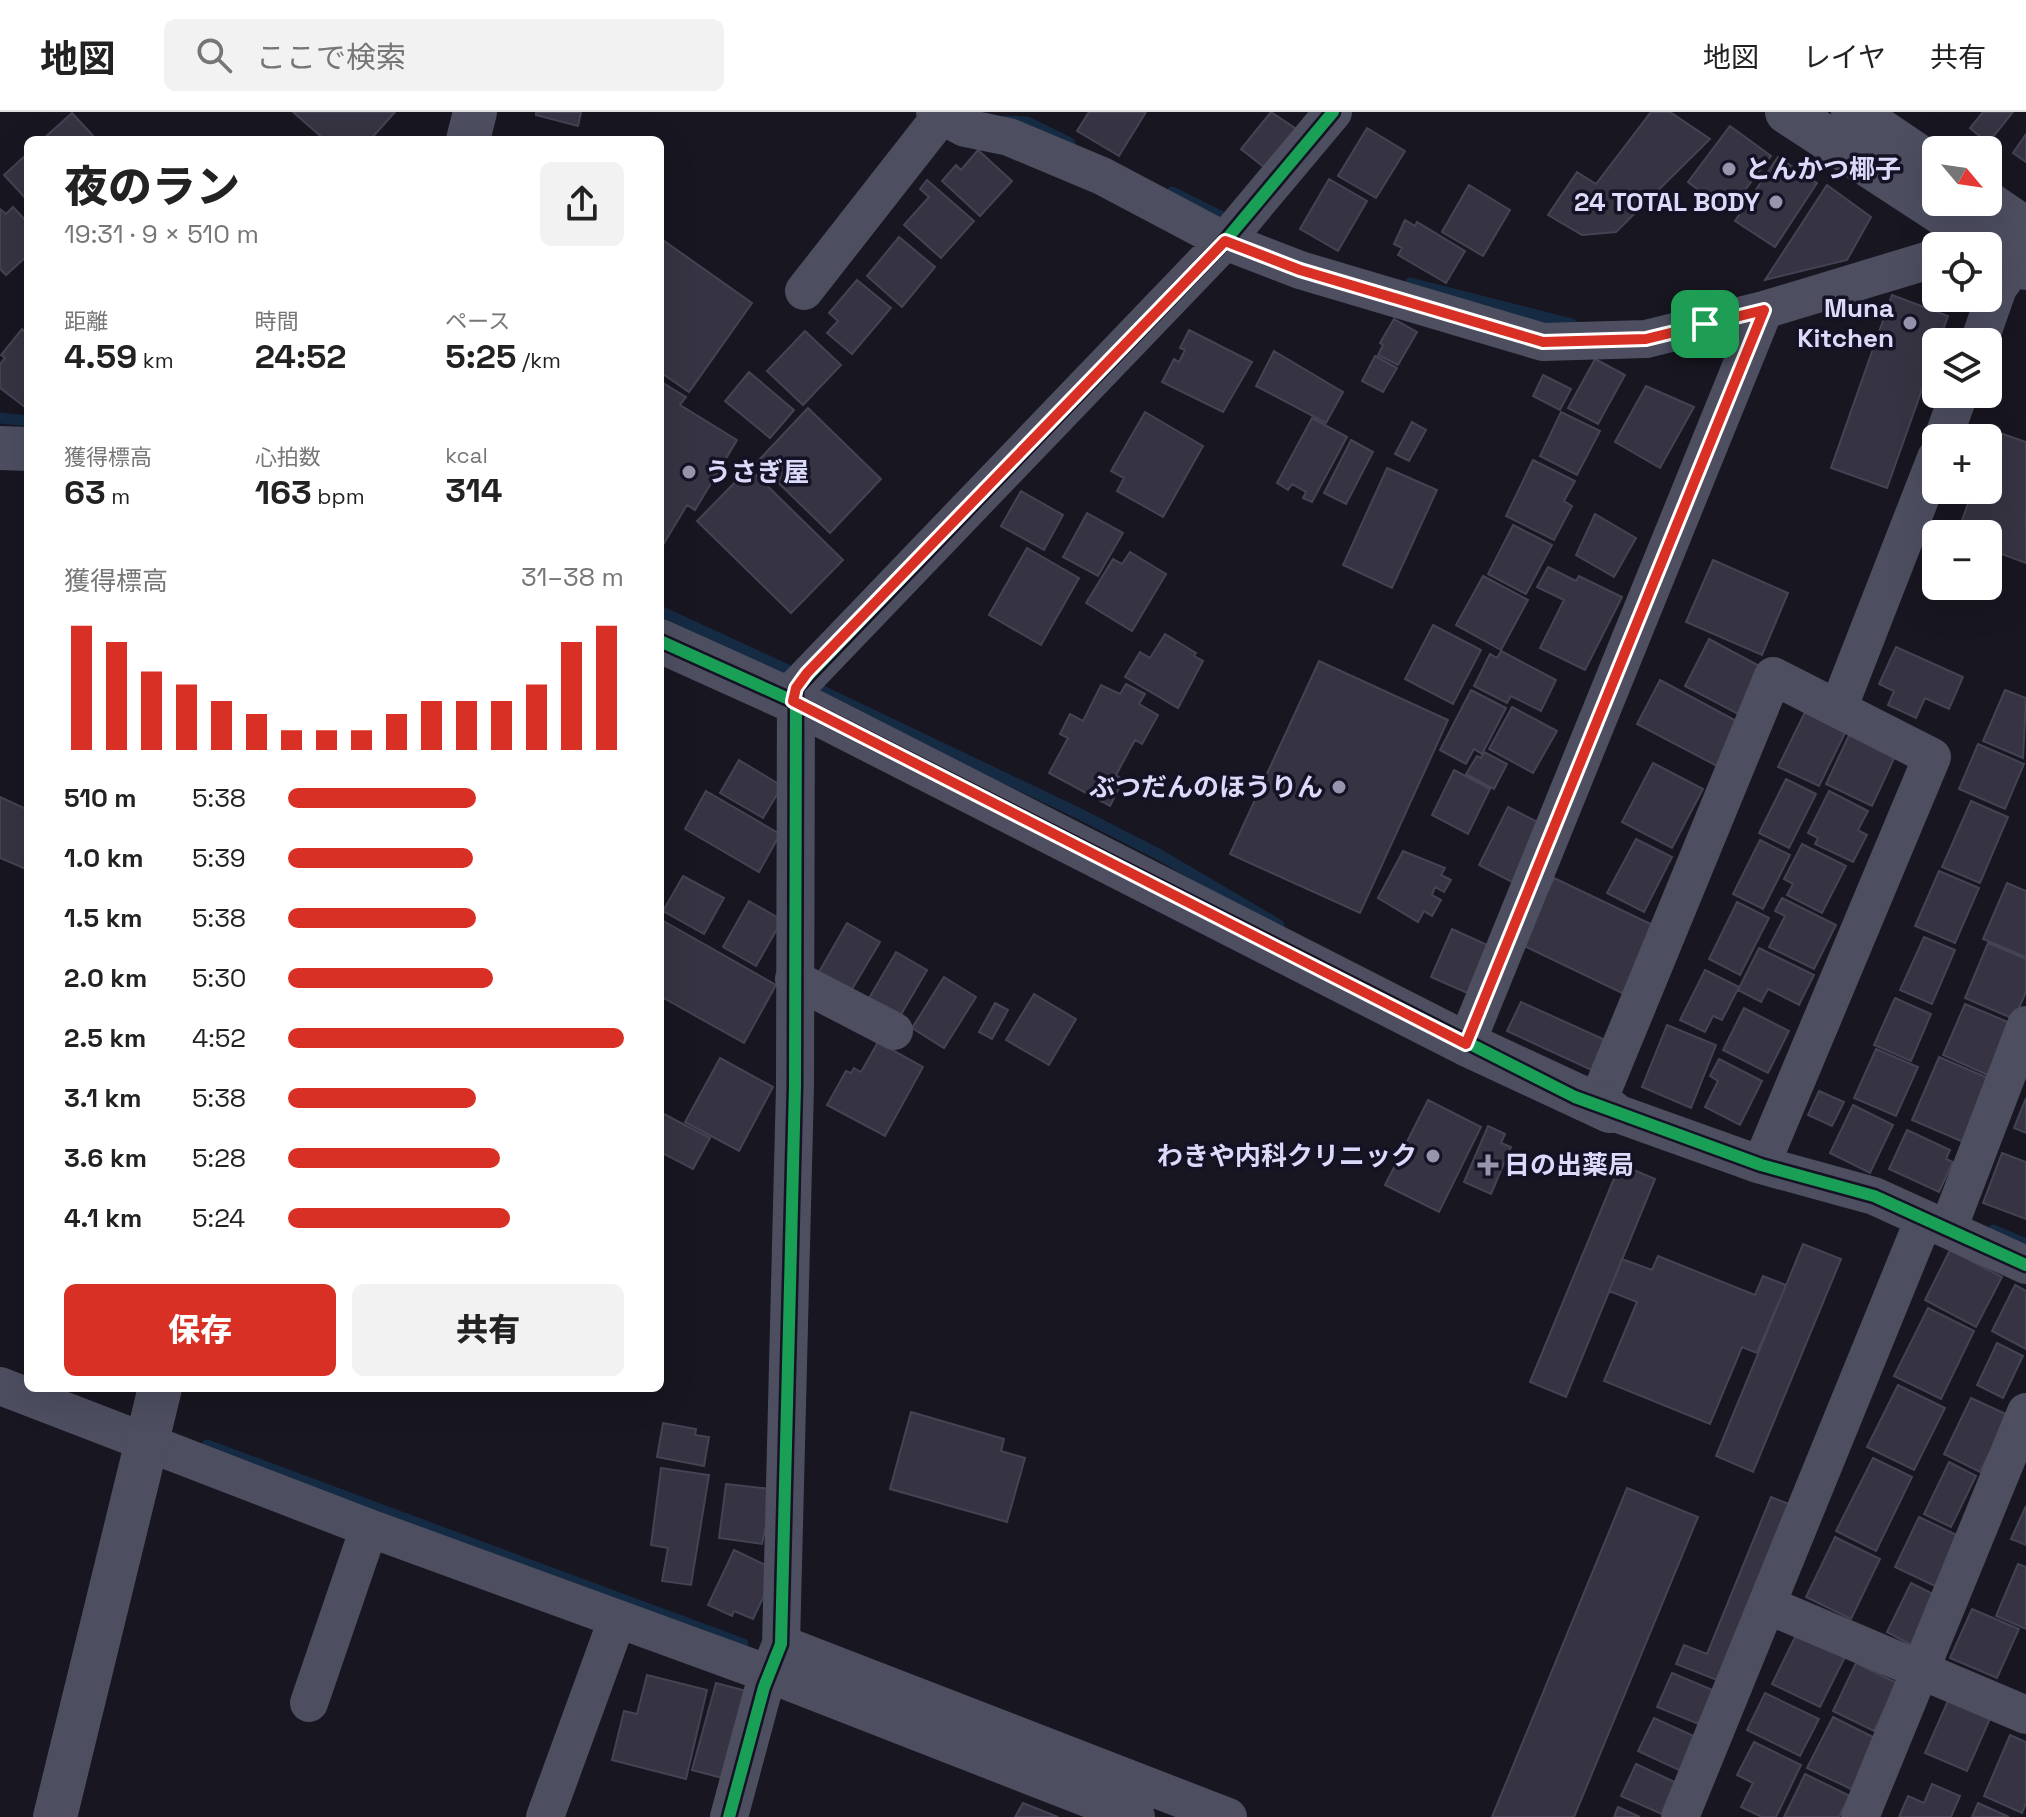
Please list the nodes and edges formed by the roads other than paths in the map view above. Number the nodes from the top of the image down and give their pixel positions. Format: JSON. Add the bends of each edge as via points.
{"nodes":[{"id":1,"x":475,"y":112,"type":"edge"},
{"id":2,"x":1333,"y":112,"type":"edge"},
{"id":3,"x":1787,"y":112,"type":"edge"},
{"id":4,"x":1853,"y":112,"type":"edge"},
{"id":5,"x":938,"y":114,"type":"edge"},
{"id":6,"x":469,"y":136,"type":"edge"},
{"id":7,"x":1922,"y":159,"type":"edge"},
{"id":8,"x":1995,"y":216,"type":"edge"},
{"id":9,"x":1233,"y":230,"type":"junction"},
{"id":10,"x":2014,"y":248,"type":"edge"},
{"id":11,"x":1922,"y":262,"type":"edge"},
{"id":12,"x":804,"y":291,"type":"dead end"},
{"id":13,"x":1764,"y":310,"type":"junction"},
{"id":14,"x":1984,"y":328,"type":"edge"},
{"id":15,"x":0,"y":448,"type":"edge"},
{"id":16,"x":24,"y":449,"type":"edge"},
{"id":17,"x":1922,"y":494,"type":"edge"},
{"id":18,"x":664,"y":643,"type":"edge"},
{"id":19,"x":793,"y":701,"type":"junction"},
{"id":20,"x":1838,"y":709,"type":"junction"},
{"id":21,"x":794,"y":979,"type":"junction"},
{"id":22,"x":2026,"y":1025,"type":"edge"},
{"id":23,"x":894,"y":1031,"type":"dead end"},
{"id":24,"x":1466,"y":1044,"type":"junction"},
{"id":25,"x":1603,"y":1108,"type":"junction"},
{"id":26,"x":1761,"y":1165,"type":"junction"},
{"id":27,"x":1936,"y":1224,"type":"junction"},
{"id":28,"x":2026,"y":1265,"type":"edge"},
{"id":29,"x":0,"y":1386,"type":"edge"},
{"id":30,"x":159,"y":1392,"type":"edge"},
{"id":31,"x":2026,"y":1412,"type":"edge"},
{"id":32,"x":146,"y":1441,"type":"junction"},
{"id":33,"x":369,"y":1528,"type":"junction"},
{"id":34,"x":1767,"y":1605,"type":"junction"},
{"id":35,"x":617,"y":1620,"type":"junction"},
{"id":36,"x":775,"y":1658,"type":"junction"},
{"id":37,"x":1919,"y":1670,"type":"junction"},
{"id":38,"x":309,"y":1703,"type":"dead end"},
{"id":39,"x":2026,"y":1715,"type":"edge"},
{"id":40,"x":55,"y":1817,"type":"edge"},
{"id":41,"x":545,"y":1817,"type":"edge"},
{"id":42,"x":729,"y":1817,"type":"edge"},
{"id":43,"x":1136,"y":1817,"type":"edge"},
{"id":44,"x":1228,"y":1817,"type":"edge"},
{"id":45,"x":1680,"y":1817,"type":"edge"},
{"id":46,"x":1860,"y":1817,"type":"edge"}],
"edges":[{"from":1,"to":6,"type":"street"},
{"from":2,"to":9,"type":"street"},
{"from":3,"to":10,"type":"street"},
{"from":4,"to":7,"type":"street"},
{"from":5,"to":9,"type":"street","via":[[965,128],[1009,137]]},
{"from":5,"to":12,"type":"street"},
{"from":8,"to":10,"type":"street"},
{"from":9,"to":13,"type":"street","via":[[1300,270],[1543,342],[1646,339]]},
{"from":9,"to":19,"type":"street","via":[[807,673]]},
{"from":10,"to":14,"type":"street"},
{"from":11,"to":13,"type":"street"},
{"from":13,"to":24,"type":"street"},
{"from":15,"to":16,"type":"street"},
{"from":17,"to":20,"type":"street"},
{"from":18,"to":19,"type":"street"},
{"from":19,"to":21,"type":"street"},
{"from":19,"to":24,"type":"street"},
{"from":20,"to":25,"type":"street","via":[[1773,676]]},
{"from":20,"to":26,"type":"street","via":[[1932,757]]},
{"from":21,"to":23,"type":"street"},
{"from":21,"to":36,"type":"street"},
{"from":22,"to":27,"type":"street"},
{"from":24,"to":25,"type":"street"},
{"from":25,"to":26,"type":"street"},
{"from":26,"to":27,"type":"street","via":[[1874,1196]]},
{"from":27,"to":28,"type":"street"},
{"from":27,"to":34,"type":"street"},
{"from":29,"to":32,"type":"street"},
{"from":30,"to":32,"type":"street"},
{"from":31,"to":37,"type":"street"},
{"from":32,"to":33,"type":"street"},
{"from":32,"to":40,"type":"street"},
{"from":33,"to":35,"type":"street"},
{"from":33,"to":38,"type":"street"},
{"from":34,"to":37,"type":"street"},
{"from":34,"to":45,"type":"street"},
{"from":35,"to":36,"type":"street"},
{"from":35,"to":41,"type":"street"},
{"from":36,"to":42,"type":"street"},
{"from":36,"to":43,"type":"street"},
{"from":36,"to":44,"type":"street"},
{"from":37,"to":39,"type":"street"},
{"from":37,"to":46,"type":"street"}]}
